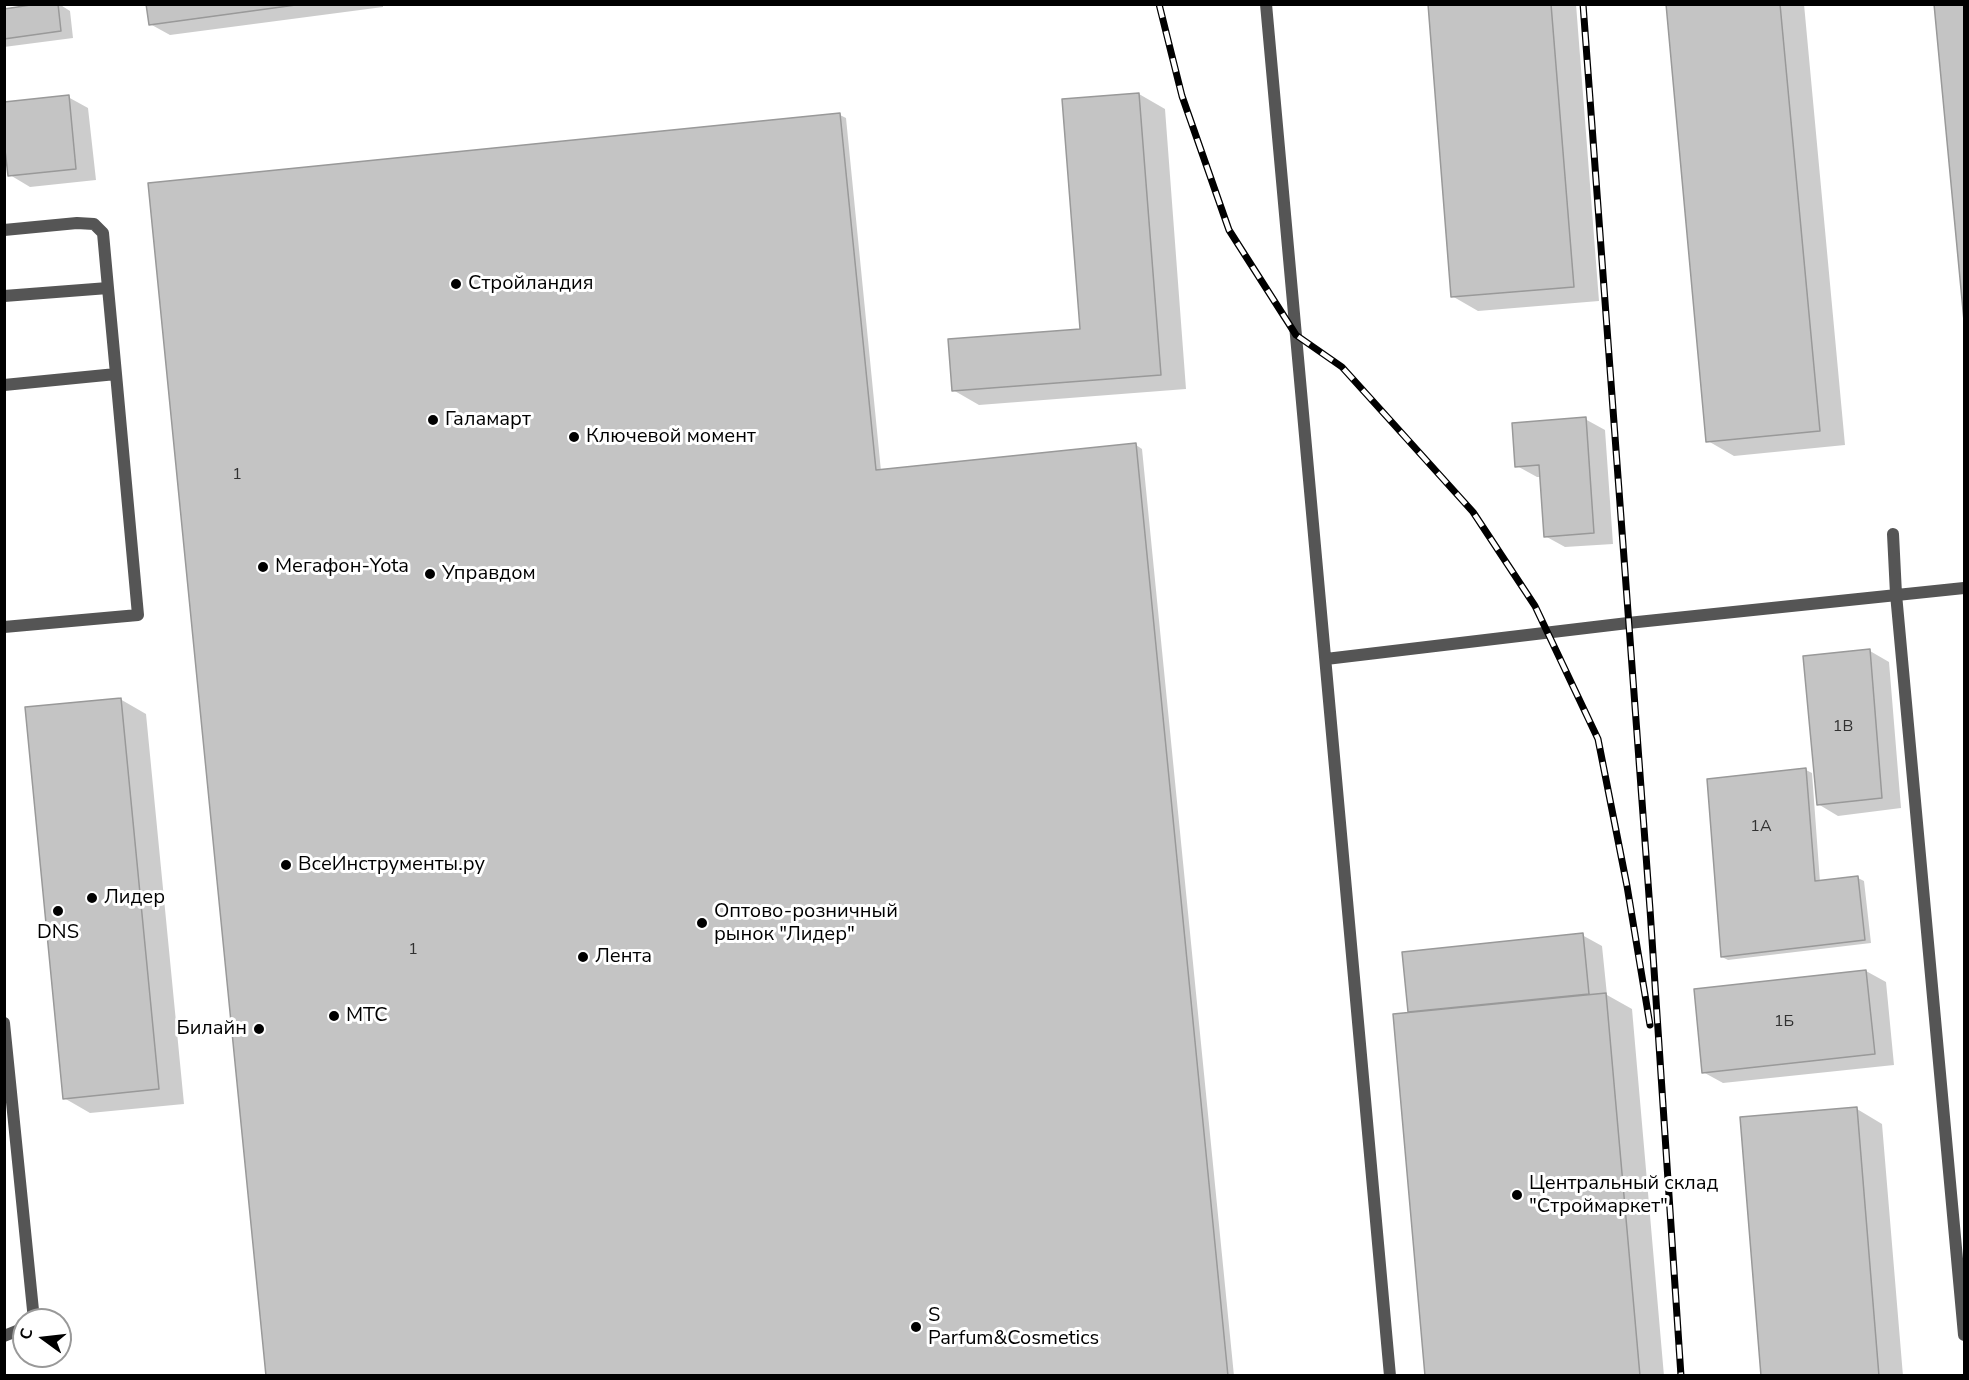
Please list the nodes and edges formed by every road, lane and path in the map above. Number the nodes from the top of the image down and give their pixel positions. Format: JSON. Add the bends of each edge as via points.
{"nodes":[{"id":1,"x":1266,"y":4,"type":"edge"},
{"id":2,"x":4,"y":230,"type":"edge"},
{"id":3,"x":108,"y":288,"type":"junction"},
{"id":4,"x":4,"y":296,"type":"edge"},
{"id":5,"x":116,"y":375,"type":"junction"},
{"id":6,"x":4,"y":385,"type":"edge"},
{"id":7,"x":1893,"y":534,"type":"dead end"},
{"id":8,"x":1965,"y":588,"type":"edge"},
{"id":9,"x":1896,"y":594,"type":"junction"},
{"id":10,"x":4,"y":627,"type":"edge"},
{"id":11,"x":1326,"y":658,"type":"junction"},
{"id":12,"x":4,"y":1023,"type":"edge"},
{"id":13,"x":33,"y":1308,"type":"edge"},
{"id":14,"x":1965,"y":1335,"type":"edge"},
{"id":15,"x":1390,"y":1376,"type":"edge"}],
"edges":[{"from":1,"to":11,"type":"lane"},
{"from":2,"to":3,"type":"lane","via":[[94,224],[103,233]]},
{"from":3,"to":4,"type":"lane"},
{"from":3,"to":5,"type":"lane"},
{"from":5,"to":6,"type":"lane"},
{"from":5,"to":10,"type":"lane","via":[[138,615]]},
{"from":7,"to":9,"type":"lane"},
{"from":8,"to":9,"type":"lane"},
{"from":9,"to":11,"type":"lane"},
{"from":9,"to":14,"type":"lane"},
{"from":11,"to":15,"type":"lane"},
{"from":12,"to":13,"type":"lane"}]}
